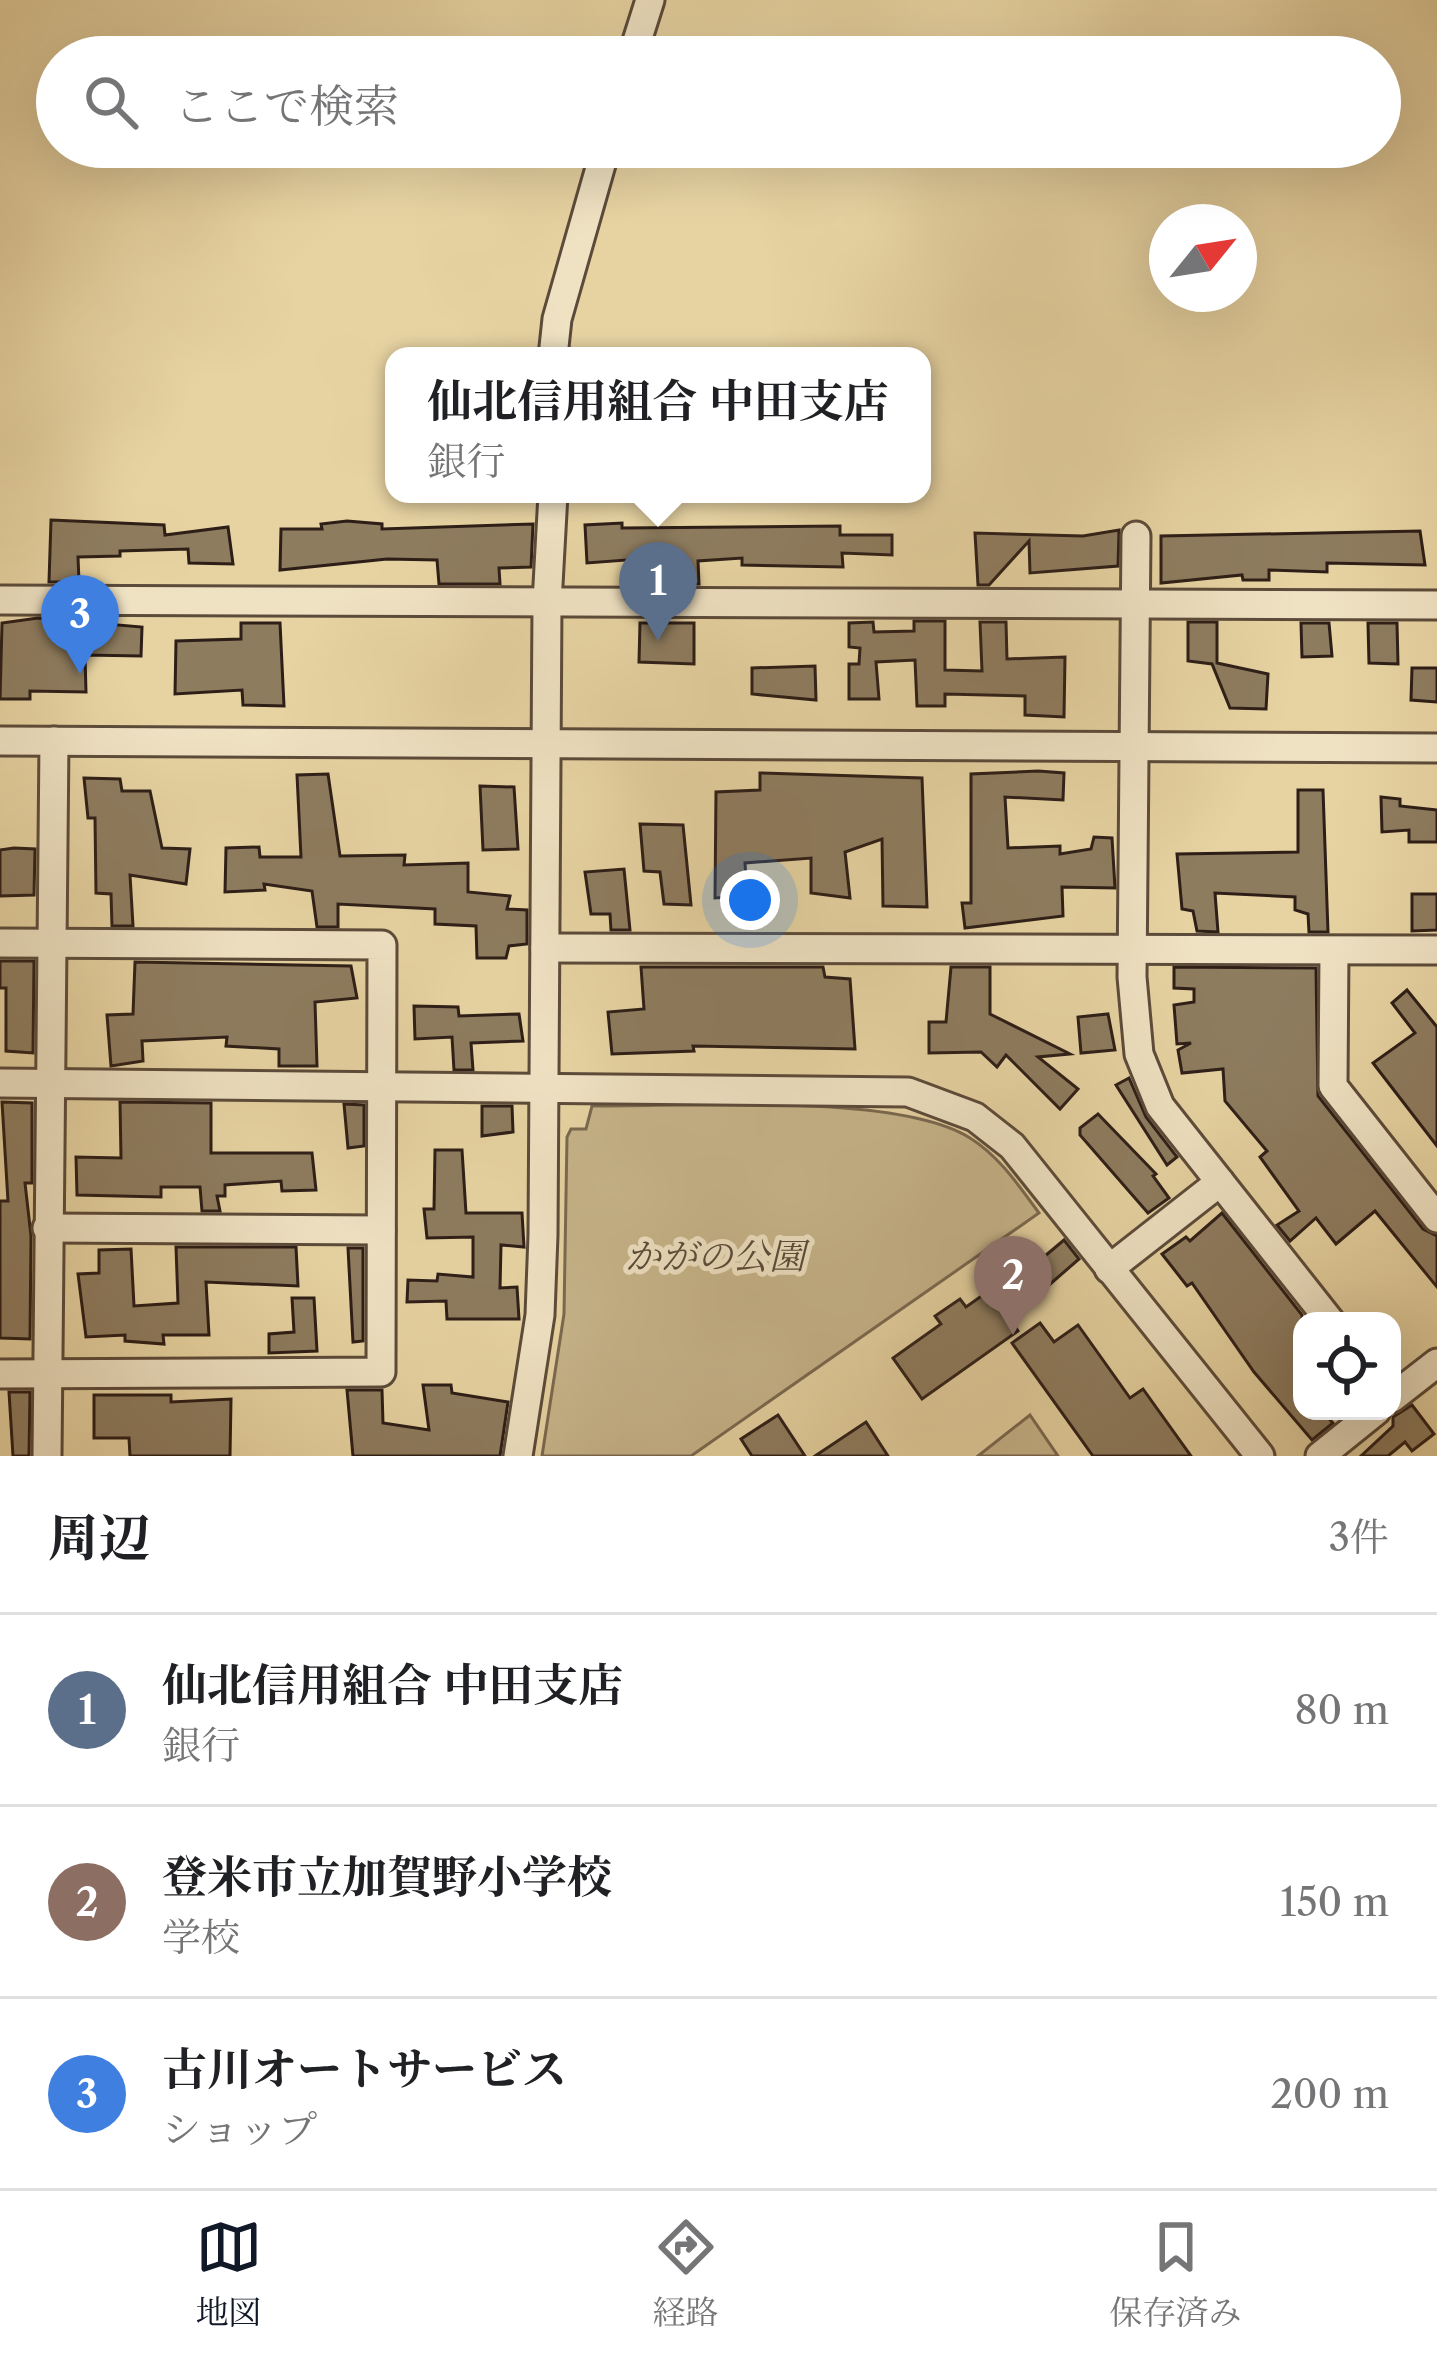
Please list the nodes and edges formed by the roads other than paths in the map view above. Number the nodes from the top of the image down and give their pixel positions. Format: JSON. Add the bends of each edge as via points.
{"nodes":[{"id":1,"x":650,"y":0,"type":"edge"},
{"id":2,"x":639,"y":36,"type":"edge"},
{"id":3,"x":600,"y":168,"type":"edge"},
{"id":4,"x":554,"y":347,"type":"edge"},
{"id":5,"x":553,"y":503,"type":"edge"},
{"id":6,"x":1136,"y":536,"type":"dead end"},
{"id":7,"x":0,"y":600,"type":"edge"},
{"id":8,"x":547,"y":603,"type":"junction"},
{"id":9,"x":1137,"y":603,"type":"junction"},
{"id":10,"x":1437,"y":605,"type":"edge"},
{"id":11,"x":0,"y":741,"type":"edge"},
{"id":12,"x":54,"y":741,"type":"junction"},
{"id":13,"x":546,"y":745,"type":"junction"},
{"id":14,"x":1137,"y":747,"type":"junction"},
{"id":15,"x":1437,"y":748,"type":"edge"},
{"id":16,"x":0,"y":943,"type":"edge"},
{"id":17,"x":50,"y":943,"type":"junction"},
{"id":18,"x":545,"y":948,"type":"junction"},
{"id":19,"x":1133,"y":949,"type":"junction"},
{"id":20,"x":1437,"y":950,"type":"edge"},
{"id":21,"x":1334,"y":951,"type":"junction"},
{"id":22,"x":0,"y":1083,"type":"edge"},
{"id":23,"x":48,"y":1083,"type":"junction"},
{"id":24,"x":381,"y":1083,"type":"junction"},
{"id":25,"x":546,"y":1084,"type":"junction"},
{"id":26,"x":1220,"y":1182,"type":"junction"},
{"id":27,"x":1437,"y":1218,"type":"edge"},
{"id":28,"x":47,"y":1228,"type":"junction"},
{"id":29,"x":381,"y":1230,"type":"junction"},
{"id":30,"x":1109,"y":1269,"type":"junction"},
{"id":31,"x":1323,"y":1312,"type":"edge"},
{"id":32,"x":1437,"y":1363,"type":"edge"},
{"id":33,"x":47,"y":1373,"type":"junction"},
{"id":34,"x":0,"y":1374,"type":"edge"},
{"id":35,"x":1401,"y":1391,"type":"edge"},
{"id":36,"x":1365,"y":1420,"type":"edge"},
{"id":37,"x":47,"y":1456,"type":"edge"},
{"id":38,"x":518,"y":1456,"type":"edge"},
{"id":39,"x":1261,"y":1456,"type":"edge"},
{"id":40,"x":1320,"y":1456,"type":"edge"}],
"edges":[{"from":1,"to":2,"type":"street"},
{"from":3,"to":4,"type":"street"},
{"from":5,"to":8,"type":"street"},
{"from":6,"to":9,"type":"street"},
{"from":7,"to":8,"type":"street"},
{"from":8,"to":9,"type":"street"},
{"from":8,"to":13,"type":"street"},
{"from":9,"to":10,"type":"street"},
{"from":9,"to":14,"type":"street"},
{"from":11,"to":12,"type":"street"},
{"from":12,"to":13,"type":"street"},
{"from":12,"to":17,"type":"street"},
{"from":13,"to":14,"type":"street"},
{"from":13,"to":18,"type":"street"},
{"from":14,"to":15,"type":"street"},
{"from":14,"to":19,"type":"street"},
{"from":16,"to":17,"type":"street"},
{"from":17,"to":23,"type":"street"},
{"from":17,"to":24,"type":"street","via":[[382,945]]},
{"from":18,"to":19,"type":"street"},
{"from":18,"to":25,"type":"street"},
{"from":19,"to":21,"type":"street"},
{"from":19,"to":26,"type":"street","via":[[1135,1030],[1147,1078]]},
{"from":20,"to":21,"type":"street"},
{"from":21,"to":27,"type":"street","via":[[1333,1086]]},
{"from":22,"to":23,"type":"street"},
{"from":23,"to":24,"type":"street"},
{"from":23,"to":28,"type":"street"},
{"from":24,"to":25,"type":"street"},
{"from":24,"to":29,"type":"street"},
{"from":25,"to":30,"type":"street","via":[[932,1097],[1012,1146]]},
{"from":25,"to":38,"type":"street","via":[[540,1315]]},
{"from":26,"to":30,"type":"street"},
{"from":26,"to":31,"type":"street"},
{"from":28,"to":29,"type":"street"},
{"from":28,"to":33,"type":"street"},
{"from":29,"to":33,"type":"street","via":[[381,1372]]},
{"from":30,"to":39,"type":"street"},
{"from":32,"to":35,"type":"street"},
{"from":33,"to":34,"type":"street"},
{"from":33,"to":37,"type":"street"},
{"from":36,"to":40,"type":"street"}]}
